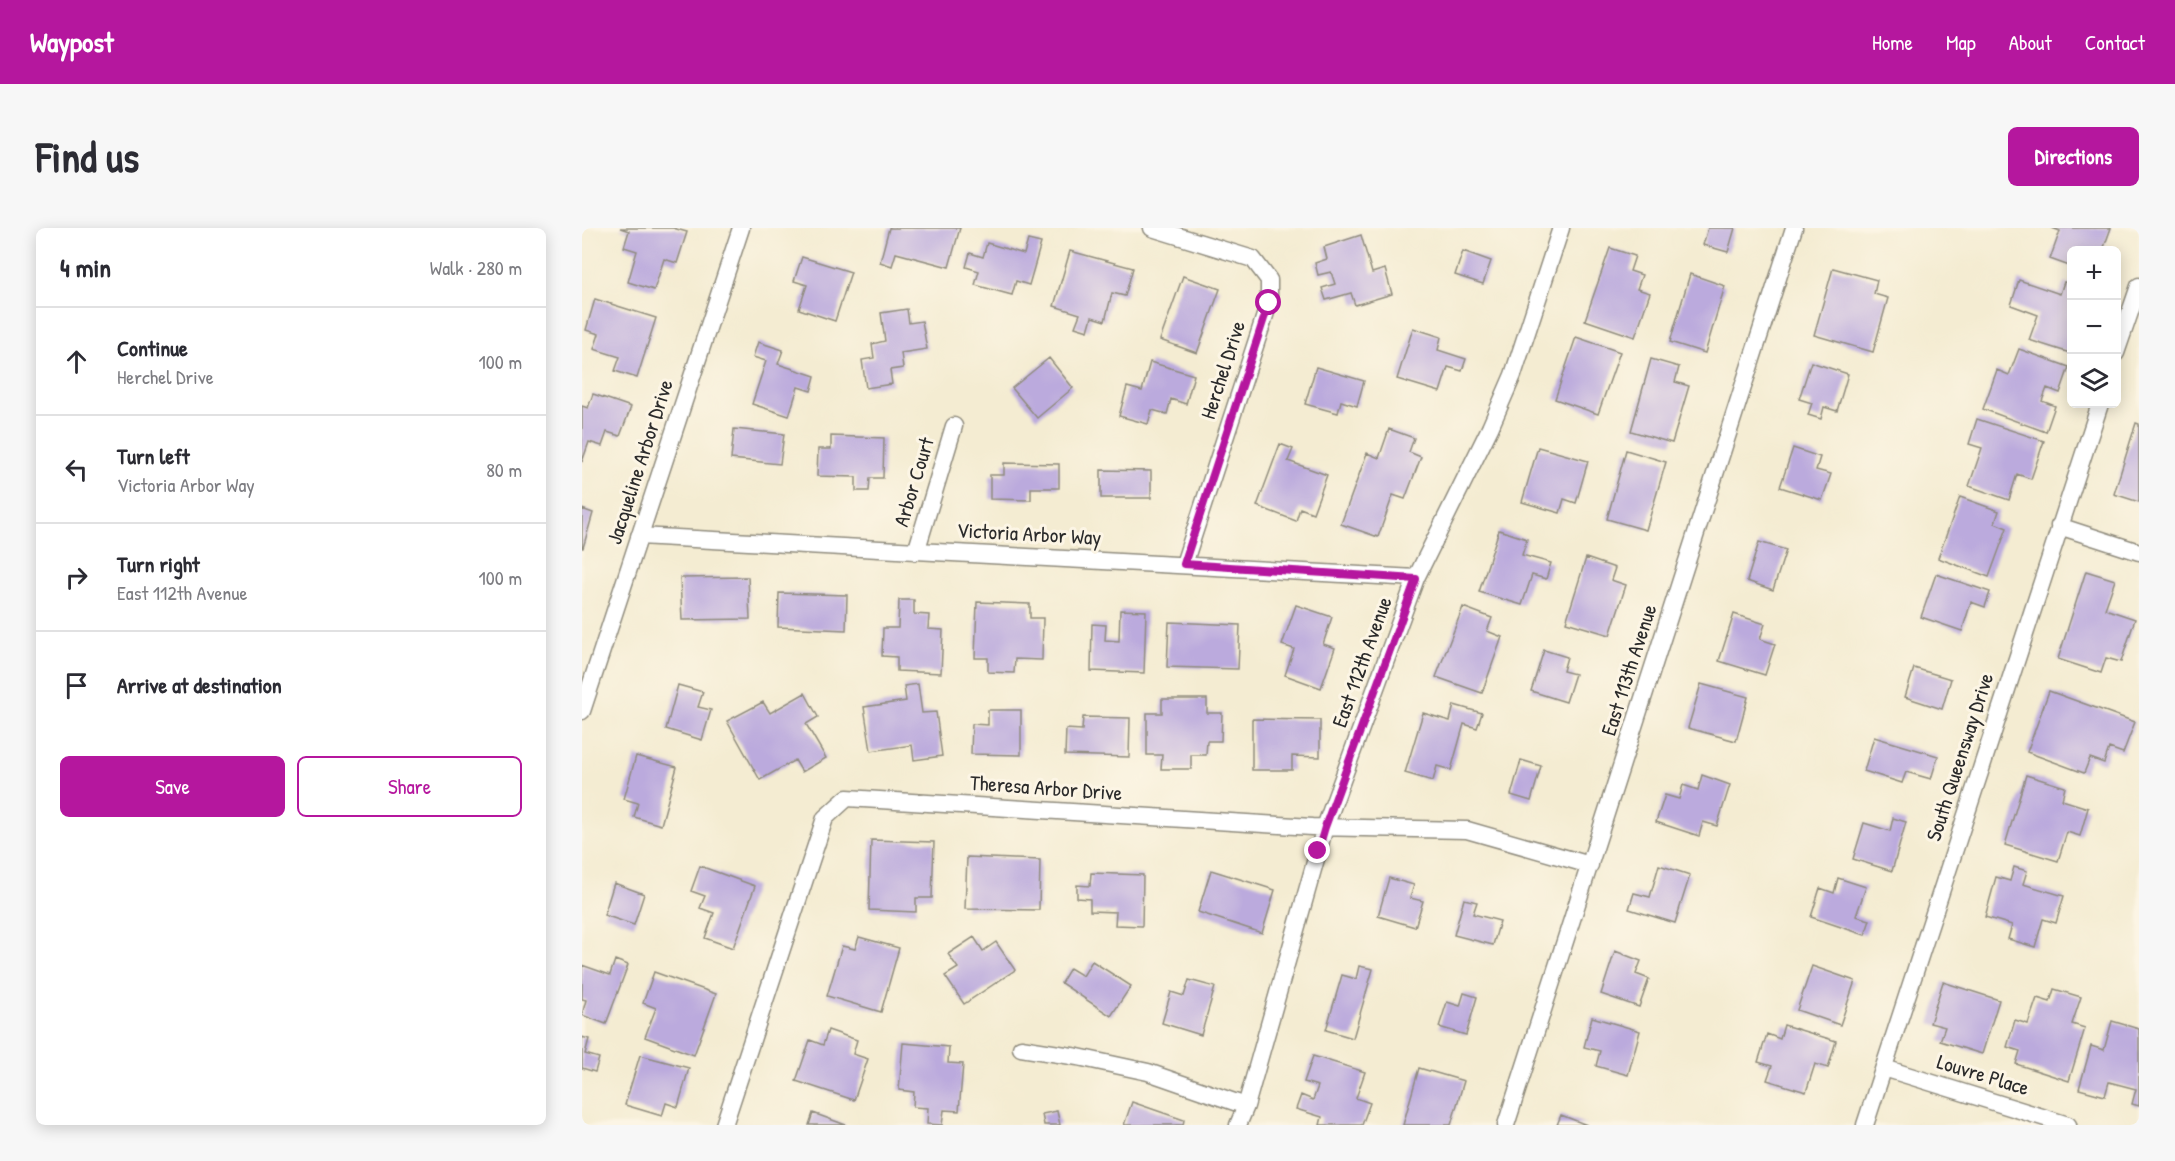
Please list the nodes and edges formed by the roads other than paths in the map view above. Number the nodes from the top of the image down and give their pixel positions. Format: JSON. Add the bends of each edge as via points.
{"nodes":[{"id":1,"x":741,"y":228,"type":"edge"},
{"id":2,"x":1152,"y":228,"type":"edge"},
{"id":3,"x":1561,"y":228,"type":"edge"},
{"id":4,"x":1794,"y":228,"type":"edge"},
{"id":5,"x":2139,"y":286,"type":"edge"},
{"id":6,"x":2121,"y":338,"type":"edge"},
{"id":7,"x":2099,"y":408,"type":"edge"},
{"id":8,"x":954,"y":426,"type":"dead end"},
{"id":9,"x":2059,"y":526,"type":"junction"},
{"id":10,"x":639,"y":536,"type":"junction"},
{"id":11,"x":916,"y":552,"type":"junction"},
{"id":12,"x":2139,"y":552,"type":"edge"},
{"id":13,"x":1184,"y":564,"type":"junction"},
{"id":14,"x":1416,"y":579,"type":"junction"},
{"id":15,"x":582,"y":711,"type":"edge"},
{"id":16,"x":1325,"y":827,"type":"junction"},
{"id":17,"x":1590,"y":865,"type":"junction"},
{"id":18,"x":1021,"y":1048,"type":"dead end"},
{"id":19,"x":1884,"y":1068,"type":"junction"},
{"id":20,"x":1246,"y":1106,"type":"junction"},
{"id":21,"x":724,"y":1125,"type":"edge"},
{"id":22,"x":1238,"y":1125,"type":"edge"},
{"id":23,"x":1506,"y":1125,"type":"edge"},
{"id":24,"x":1865,"y":1125,"type":"edge"},
{"id":25,"x":2068,"y":1125,"type":"edge"}],
"edges":[{"from":1,"to":10,"type":"street","name":"Jacqueline Arbor Drive"},
{"from":2,"to":13,"type":"street","name":"Herchel Drive","via":[[1253,259],[1269,280],[1269,303]]},
{"from":3,"to":14,"type":"street","name":"East 112th Avenue","via":[[1513,375]]},
{"from":4,"to":17,"type":"street","name":"East 113th Avenue"},
{"from":5,"to":6,"type":"street"},
{"from":7,"to":9,"type":"street","name":"South Queensway Drive"},
{"from":8,"to":11,"type":"street","name":"Arbor Court"},
{"from":9,"to":12,"type":"street"},
{"from":9,"to":19,"type":"street","name":"South Queensway Drive"},
{"from":10,"to":11,"type":"street","name":"Victoria Arbor Way"},
{"from":10,"to":15,"type":"street","name":"Jacqueline Arbor Drive"},
{"from":11,"to":13,"type":"street","name":"Victoria Arbor Way"},
{"from":13,"to":14,"type":"street","name":"Victoria Arbor Way"},
{"from":14,"to":16,"type":"street","name":"East 112th Avenue"},
{"from":16,"to":17,"type":"street","name":"Theresa Arbor Drive","via":[[1467,830]]},
{"from":16,"to":20,"type":"street","name":"East 112th Avenue"},
{"from":16,"to":21,"type":"street","name":"Theresa Arbor Drive","via":[[847,798],[825,818]]},
{"from":17,"to":23,"type":"street","name":"East 113th Avenue"},
{"from":18,"to":20,"type":"street","via":[[1148,1072]]},
{"from":19,"to":24,"type":"street","name":"South Queensway Drive"},
{"from":19,"to":25,"type":"street","name":"Louvre Place"},
{"from":20,"to":22,"type":"street","name":"East 112th Avenue"}]}
